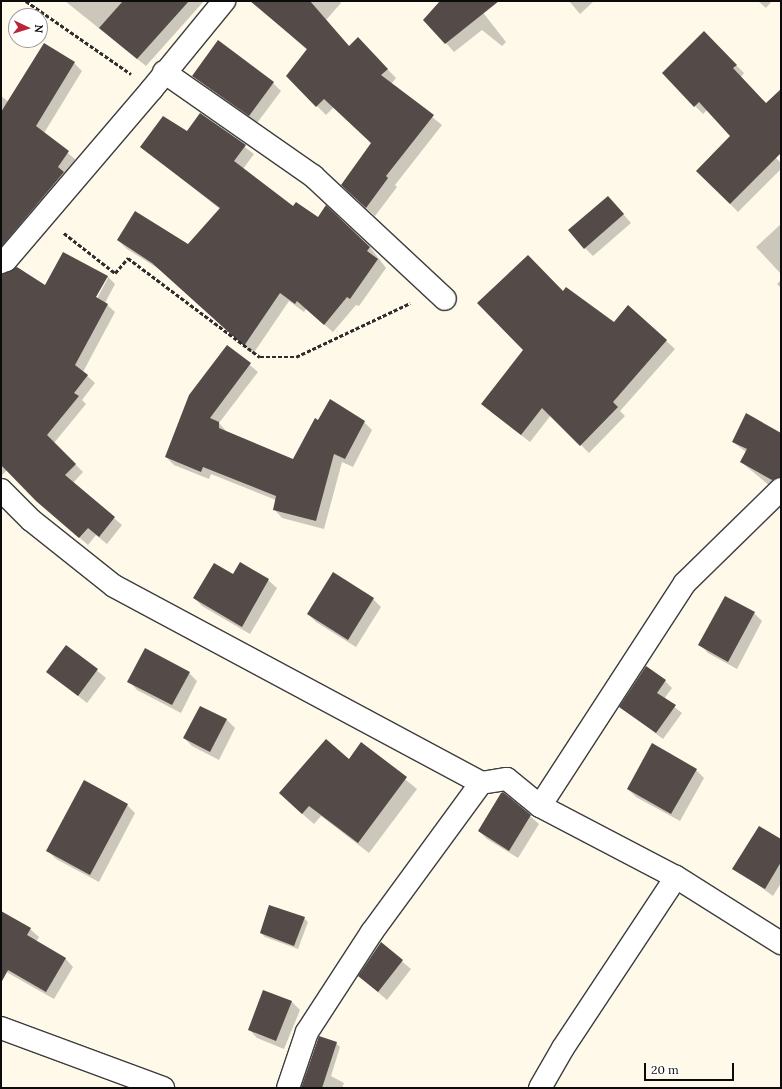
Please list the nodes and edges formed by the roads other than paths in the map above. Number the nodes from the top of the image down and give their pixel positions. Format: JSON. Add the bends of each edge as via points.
{"nodes":[{"id":1,"x":224,"y":1,"type":"edge"},
{"id":2,"x":158,"y":80,"type":"junction"},
{"id":3,"x":1,"y":262,"type":"edge"},
{"id":4,"x":440,"y":294,"type":"road end"},
{"id":5,"x":781,"y":489,"type":"edge"},
{"id":6,"x":1,"y":490,"type":"edge"},
{"id":7,"x":480,"y":783,"type":"junction"},
{"id":8,"x":540,"y":806,"type":"junction"},
{"id":9,"x":676,"y":877,"type":"junction"},
{"id":10,"x":781,"y":943,"type":"edge"},
{"id":11,"x":1,"y":1028,"type":"edge"},
{"id":12,"x":163,"y":1088,"type":"edge"},
{"id":13,"x":288,"y":1088,"type":"edge"},
{"id":14,"x":540,"y":1088,"type":"edge"}],
"edges":[{"from":1,"to":2,"type":"street"},
{"from":2,"to":3,"type":"street","via":[[43,217]]},
{"from":2,"to":4,"type":"street","via":[[313,176]]},
{"from":5,"to":8,"type":"street","via":[[685,583]]},
{"from":6,"to":7,"type":"street","via":[[31,520],[114,586]]},
{"from":7,"to":8,"type":"street","via":[[507,780]]},
{"from":7,"to":13,"type":"street","via":[[372,932],[307,1032]]},
{"from":8,"to":9,"type":"street"},
{"from":9,"to":10,"type":"street"},
{"from":9,"to":14,"type":"street","via":[[563,1048]]},
{"from":11,"to":12,"type":"street"}]}
